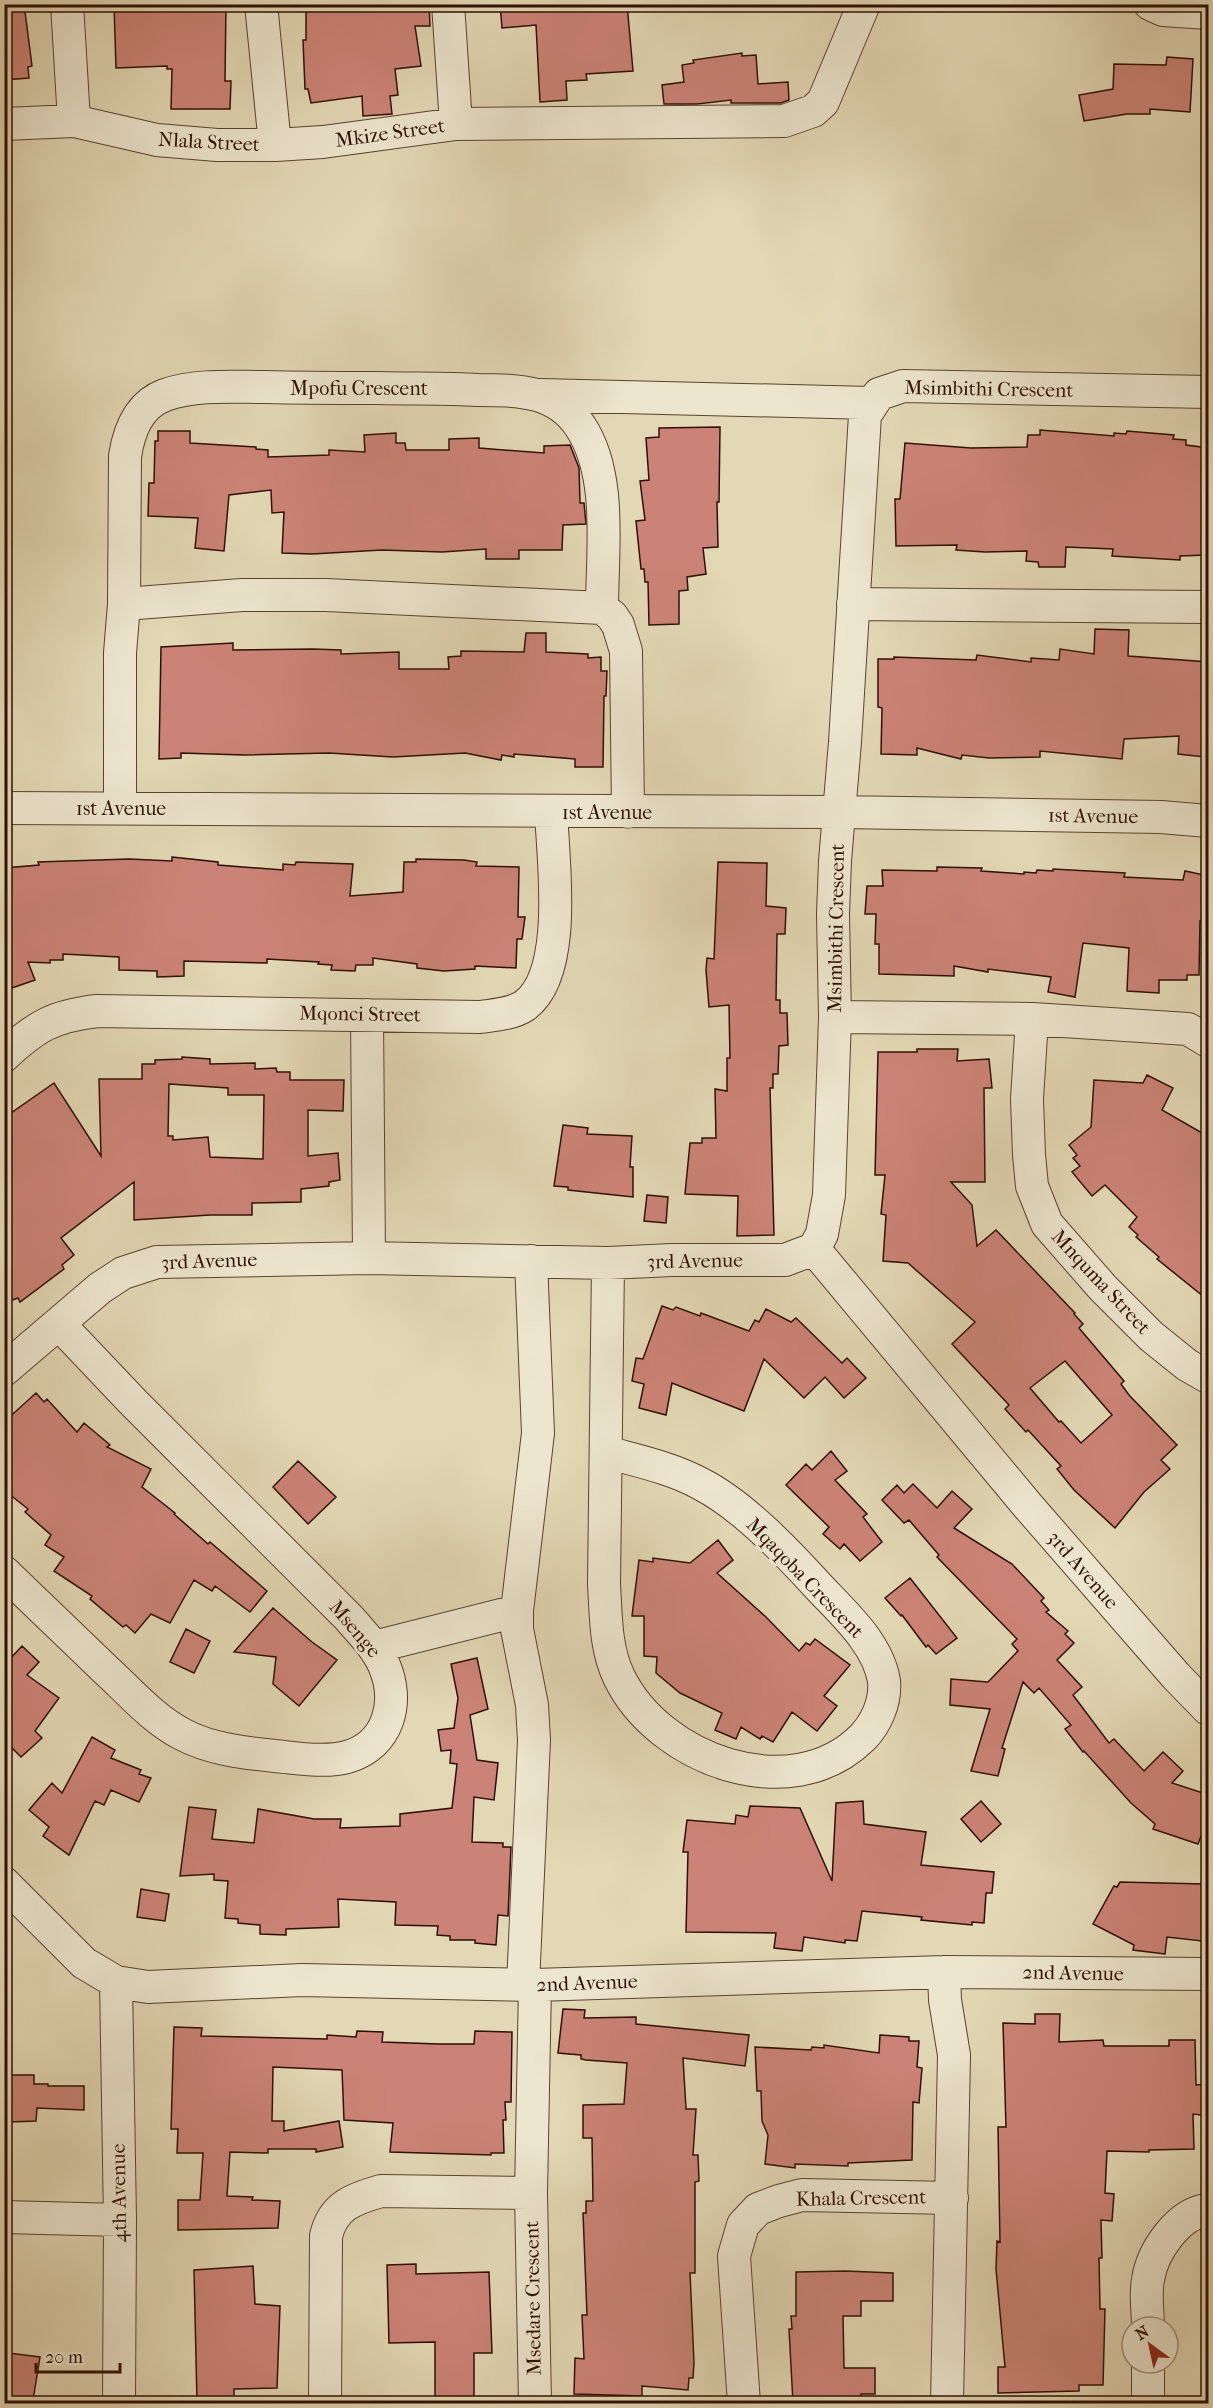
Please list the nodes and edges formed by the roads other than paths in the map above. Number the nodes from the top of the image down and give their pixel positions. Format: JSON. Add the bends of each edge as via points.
{"nodes":[{"id":1,"x":67,"y":4,"type":"edge"},
{"id":2,"x":261,"y":4,"type":"edge"},
{"id":3,"x":448,"y":4,"type":"edge"},
{"id":4,"x":864,"y":4,"type":"edge"},
{"id":5,"x":1150,"y":4,"type":"edge"},
{"id":6,"x":1209,"y":13,"type":"edge"},
{"id":7,"x":75,"y":122,"type":"junction"},
{"id":8,"x":4,"y":124,"type":"edge"},
{"id":9,"x":456,"y":124,"type":"junction"},
{"id":10,"x":275,"y":145,"type":"junction"},
{"id":11,"x":1209,"y":392,"type":"edge"},
{"id":12,"x":537,"y":395,"type":"junction"},
{"id":13,"x":871,"y":403,"type":"junction"},
{"id":14,"x":124,"y":604,"type":"junction"},
{"id":15,"x":854,"y":604,"type":"junction"},
{"id":16,"x":1209,"y":607,"type":"edge"},
{"id":17,"x":602,"y":608,"type":"junction"},
{"id":18,"x":120,"y":807,"type":"junction"},
{"id":19,"x":4,"y":808,"type":"edge"},
{"id":20,"x":550,"y":812,"type":"junction"},
{"id":21,"x":628,"y":812,"type":"junction"},
{"id":22,"x":840,"y":812,"type":"junction"},
{"id":23,"x":1209,"y":821,"type":"edge"},
{"id":24,"x":367,"y":1015,"type":"junction"},
{"id":25,"x":835,"y":1017,"type":"junction"},
{"id":26,"x":1032,"y":1019,"type":"junction"},
{"id":27,"x":1209,"y":1041,"type":"edge"},
{"id":28,"x":4,"y":1056,"type":"edge"},
{"id":29,"x":814,"y":1249,"type":"junction"},
{"id":30,"x":369,"y":1258,"type":"junction"},
{"id":31,"x":531,"y":1261,"type":"junction"},
{"id":32,"x":608,"y":1263,"type":"junction"},
{"id":33,"x":59,"y":1324,"type":"junction"},
{"id":34,"x":4,"y":1370,"type":"edge"},
{"id":35,"x":1209,"y":1377,"type":"edge"},
{"id":36,"x":606,"y":1452,"type":"junction"},
{"id":37,"x":4,"y":1572,"type":"edge"},
{"id":38,"x":517,"y":1611,"type":"junction"},
{"id":39,"x":374,"y":1647,"type":"junction"},
{"id":40,"x":1209,"y":1709,"type":"edge"},
{"id":41,"x":4,"y":1883,"type":"edge"},
{"id":42,"x":944,"y":1972,"type":"junction"},
{"id":43,"x":1209,"y":1974,"type":"edge"},
{"id":44,"x":116,"y":1982,"type":"junction"},
{"id":45,"x":529,"y":1985,"type":"junction"},
{"id":46,"x":531,"y":2193,"type":"junction"},
{"id":47,"x":951,"y":2198,"type":"junction"},
{"id":48,"x":1209,"y":2210,"type":"edge"},
{"id":49,"x":4,"y":2217,"type":"edge"},
{"id":50,"x":120,"y":2220,"type":"junction"},
{"id":51,"x":1148,"y":2315,"type":"edge"},
{"id":52,"x":1148,"y":2375,"type":"edge"},
{"id":53,"x":119,"y":2403,"type":"edge"},
{"id":54,"x":325,"y":2403,"type":"edge"},
{"id":55,"x":535,"y":2403,"type":"edge"},
{"id":56,"x":744,"y":2403,"type":"edge"},
{"id":57,"x":947,"y":2403,"type":"edge"},
{"id":58,"x":1148,"y":2403,"type":"edge"}],
"edges":[{"from":1,"to":7,"type":"street"},
{"from":2,"to":10,"type":"street","name":"Nlala Street"},
{"from":3,"to":9,"type":"street","name":"Mkize Street"},
{"from":4,"to":9,"type":"street","via":[[830,91],[818,107],[800,117],[773,121]]},
{"from":5,"to":6,"type":"street","via":[[1163,10]]},
{"from":7,"to":8,"type":"street","name":"Nlala Street"},
{"from":7,"to":10,"type":"street","name":"Nlala Street","via":[[157,141]]},
{"from":9,"to":10,"type":"street","name":"Mkize Street"},
{"from":11,"to":13,"type":"street","name":"Msimbithi Crescent","via":[[903,386],[879,394]]},
{"from":12,"to":13,"type":"street"},
{"from":12,"to":14,"type":"street","name":"Mpofu Crescent","via":[[460,389],[222,387],[164,396],[140,414],[128,438]]},
{"from":12,"to":17,"type":"street","name":"Mpofu Crescent","via":[[568,411],[591,444],[598,465],[602,486]]},
{"from":13,"to":15,"type":"street","name":"Msimbithi Crescent","via":[[862,435]]},
{"from":14,"to":17,"type":"street","via":[[242,595],[326,595]]},
{"from":14,"to":18,"type":"street","name":"Mpofu Crescent","via":[[120,653]]},
{"from":15,"to":16,"type":"street"},
{"from":15,"to":22,"type":"street","name":"Msimbithi Crescent"},
{"from":17,"to":21,"type":"street","via":[[618,625],[626,651]]},
{"from":18,"to":19,"type":"street","name":"1st Avenue"},
{"from":18,"to":20,"type":"street","name":"1st Avenue"},
{"from":20,"to":21,"type":"street","name":"1st Avenue"},
{"from":20,"to":24,"type":"street","name":"Mqonci Street","via":[[555,920],[552,956],[536,993],[509,1012],[480,1017]]},
{"from":21,"to":22,"type":"street","name":"1st Avenue"},
{"from":22,"to":23,"type":"street","name":"1st Avenue"},
{"from":22,"to":25,"type":"street","name":"Msimbithi Crescent","via":[[833,914]]},
{"from":24,"to":28,"type":"street","name":"Mqonci Street","via":[[77,1013],[39,1026]]},
{"from":24,"to":30,"type":"street"},
{"from":25,"to":26,"type":"street"},
{"from":25,"to":29,"type":"street","name":"Msimbithi Crescent","via":[[829,1195],[822,1234]]},
{"from":26,"to":27,"type":"street","via":[[1188,1029]]},
{"from":26,"to":35,"type":"street","name":"Mnquma Street","via":[[1027,1099],[1029,1155],[1032,1186],[1047,1224],[1151,1336]]},
{"from":29,"to":32,"type":"street","name":"3rd Avenue","via":[[786,1260]]},
{"from":29,"to":40,"type":"street","name":"3rd Avenue","via":[[1028,1506]]},
{"from":30,"to":31,"type":"street","name":"3rd Avenue"},
{"from":30,"to":33,"type":"street","name":"3rd Avenue","via":[[156,1262],[123,1273]]},
{"from":31,"to":32,"type":"street","name":"3rd Avenue"},
{"from":31,"to":38,"type":"street","name":"Msedare Crescent","via":[[538,1433]]},
{"from":32,"to":36,"type":"street","name":"Mqaqoba Crescent"},
{"from":33,"to":34,"type":"street","name":"3rd Avenue"},
{"from":33,"to":39,"type":"street","name":"Msenge"},
{"from":36,"to":36,"type":"street","name":"Mqaqoba Crescent","via":[[669,1471],[723,1497],[804,1571],[854,1625],[871,1649],[884,1681],[882,1703],[873,1727],[848,1752],[812,1767],[778,1771],[740,1767],[707,1758],[678,1741],[648,1717],[630,1696],[612,1658],[606,1628]]},
{"from":37,"to":39,"type":"street","name":"Msenge","via":[[164,1723],[184,1736],[251,1754],[310,1759],[346,1757],[366,1749],[388,1723],[392,1703],[390,1683]]},
{"from":38,"to":39,"type":"street"},
{"from":38,"to":45,"type":"street","name":"Msedare Crescent","via":[[534,1740]]},
{"from":41,"to":44,"type":"street","name":"2nd Avenue","via":[[84,1963]]},
{"from":42,"to":43,"type":"street","name":"2nd Avenue"},
{"from":42,"to":45,"type":"street","name":"2nd Avenue"},
{"from":42,"to":47,"type":"street","name":"Khala Crescent","via":[[954,2055]]},
{"from":44,"to":45,"type":"street","name":"2nd Avenue","via":[[148,1987],[302,1980]]},
{"from":44,"to":50,"type":"street","name":"4th Avenue"},
{"from":45,"to":46,"type":"street","name":"Msedare Crescent"},
{"from":46,"to":54,"type":"street","name":"Msedare Crescent","via":[[381,2191],[358,2198],[341,2209],[330,2221],[326,2236]]},
{"from":46,"to":55,"type":"street","name":"Msedare Crescent"},
{"from":47,"to":56,"type":"street","name":"Khala Crescent","via":[[802,2195],[758,2210],[743,2225],[734,2256]]},
{"from":47,"to":57,"type":"street","name":"Khala Crescent"},
{"from":48,"to":51,"type":"street","via":[[1194,2214],[1163,2243],[1148,2280]]},
{"from":49,"to":50,"type":"street"},
{"from":50,"to":53,"type":"street","name":"4th Avenue"},
{"from":52,"to":58,"type":"street"}]}
